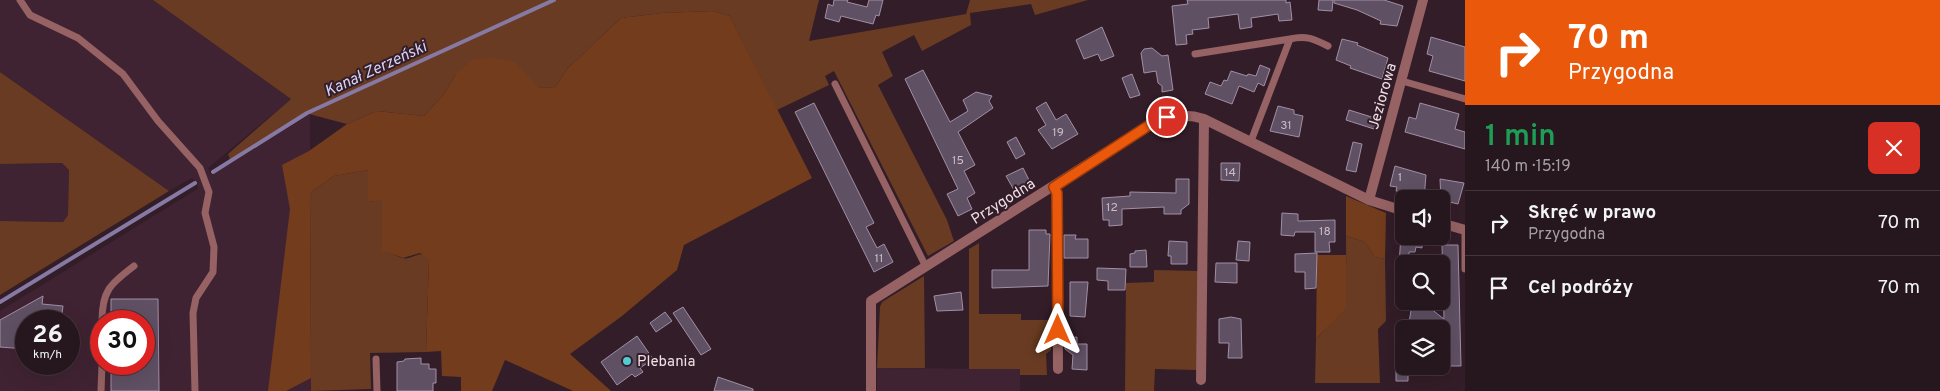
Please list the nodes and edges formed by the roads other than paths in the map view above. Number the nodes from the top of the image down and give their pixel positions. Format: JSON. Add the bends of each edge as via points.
{"nodes":[{"id":1,"x":20,"y":0,"type":"edge"},
{"id":2,"x":1423,"y":0,"type":"edge"},
{"id":3,"x":1290,"y":39,"type":"junction"},
{"id":4,"x":1328,"y":46,"type":"dead end"},
{"id":5,"x":1195,"y":54,"type":"dead end"},
{"id":6,"x":1402,"y":81,"type":"junction"},
{"id":7,"x":835,"y":84,"type":"dead end"},
{"id":8,"x":1465,"y":99,"type":"edge"},
{"id":9,"x":1204,"y":119,"type":"junction"},
{"id":10,"x":1251,"y":141,"type":"junction"},
{"id":11,"x":1054,"y":187,"type":"junction"},
{"id":12,"x":1369,"y":200,"type":"junction"},
{"id":13,"x":1395,"y":209,"type":"edge"},
{"id":14,"x":1450,"y":226,"type":"edge"},
{"id":15,"x":1465,"y":230,"type":"edge"},
{"id":16,"x":1465,"y":235,"type":"edge"},
{"id":17,"x":134,"y":266,"type":"dead end"},
{"id":18,"x":926,"y":267,"type":"junction"},
{"id":19,"x":1465,"y":269,"type":"edge"},
{"id":20,"x":102,"y":310,"type":"edge"},
{"id":21,"x":376,"y":359,"type":"dead end"},
{"id":22,"x":1058,"y":370,"type":"dead end"},
{"id":23,"x":102,"y":375,"type":"edge"},
{"id":24,"x":1201,"y":380,"type":"dead end"},
{"id":25,"x":102,"y":391,"type":"edge"},
{"id":26,"x":195,"y":391,"type":"edge"},
{"id":27,"x":377,"y":391,"type":"edge"},
{"id":28,"x":871,"y":391,"type":"edge"}],
"edges":[{"from":1,"to":26,"type":"lane","via":[[30,15],[78,38],[123,74],[158,121],[200,168],[210,192],[205,213],[214,247],[213,272],[196,298],[193,313]]},
{"from":2,"to":6,"type":"street","name":"Jeziorowa"},
{"from":3,"to":4,"type":"lane","via":[[1310,37]]},
{"from":3,"to":5,"type":"lane"},
{"from":3,"to":10,"type":"lane"},
{"from":6,"to":8,"type":"lane"},
{"from":6,"to":12,"type":"street","name":"Jeziorowa"},
{"from":7,"to":18,"type":"lane"},
{"from":9,"to":10,"type":"street","name":"Przygodna"},
{"from":9,"to":11,"type":"street","name":"Przygodna","via":[[1182,115],[1151,124]]},
{"from":9,"to":24,"type":"street"},
{"from":10,"to":12,"type":"street","name":"Przygodna"},
{"from":11,"to":18,"type":"street","name":"Przygodna"},
{"from":11,"to":22,"type":"street","via":[[1057,193]]},
{"from":12,"to":13,"type":"street","name":"Przygodna"},
{"from":14,"to":15,"type":"street"},
{"from":16,"to":19,"type":"lane"},
{"from":17,"to":20,"type":"lane","via":[[111,284]]},
{"from":18,"to":28,"type":"street","name":"Przygodna","via":[[871,301]]},
{"from":21,"to":27,"type":"lane"},
{"from":23,"to":25,"type":"lane"}]}
